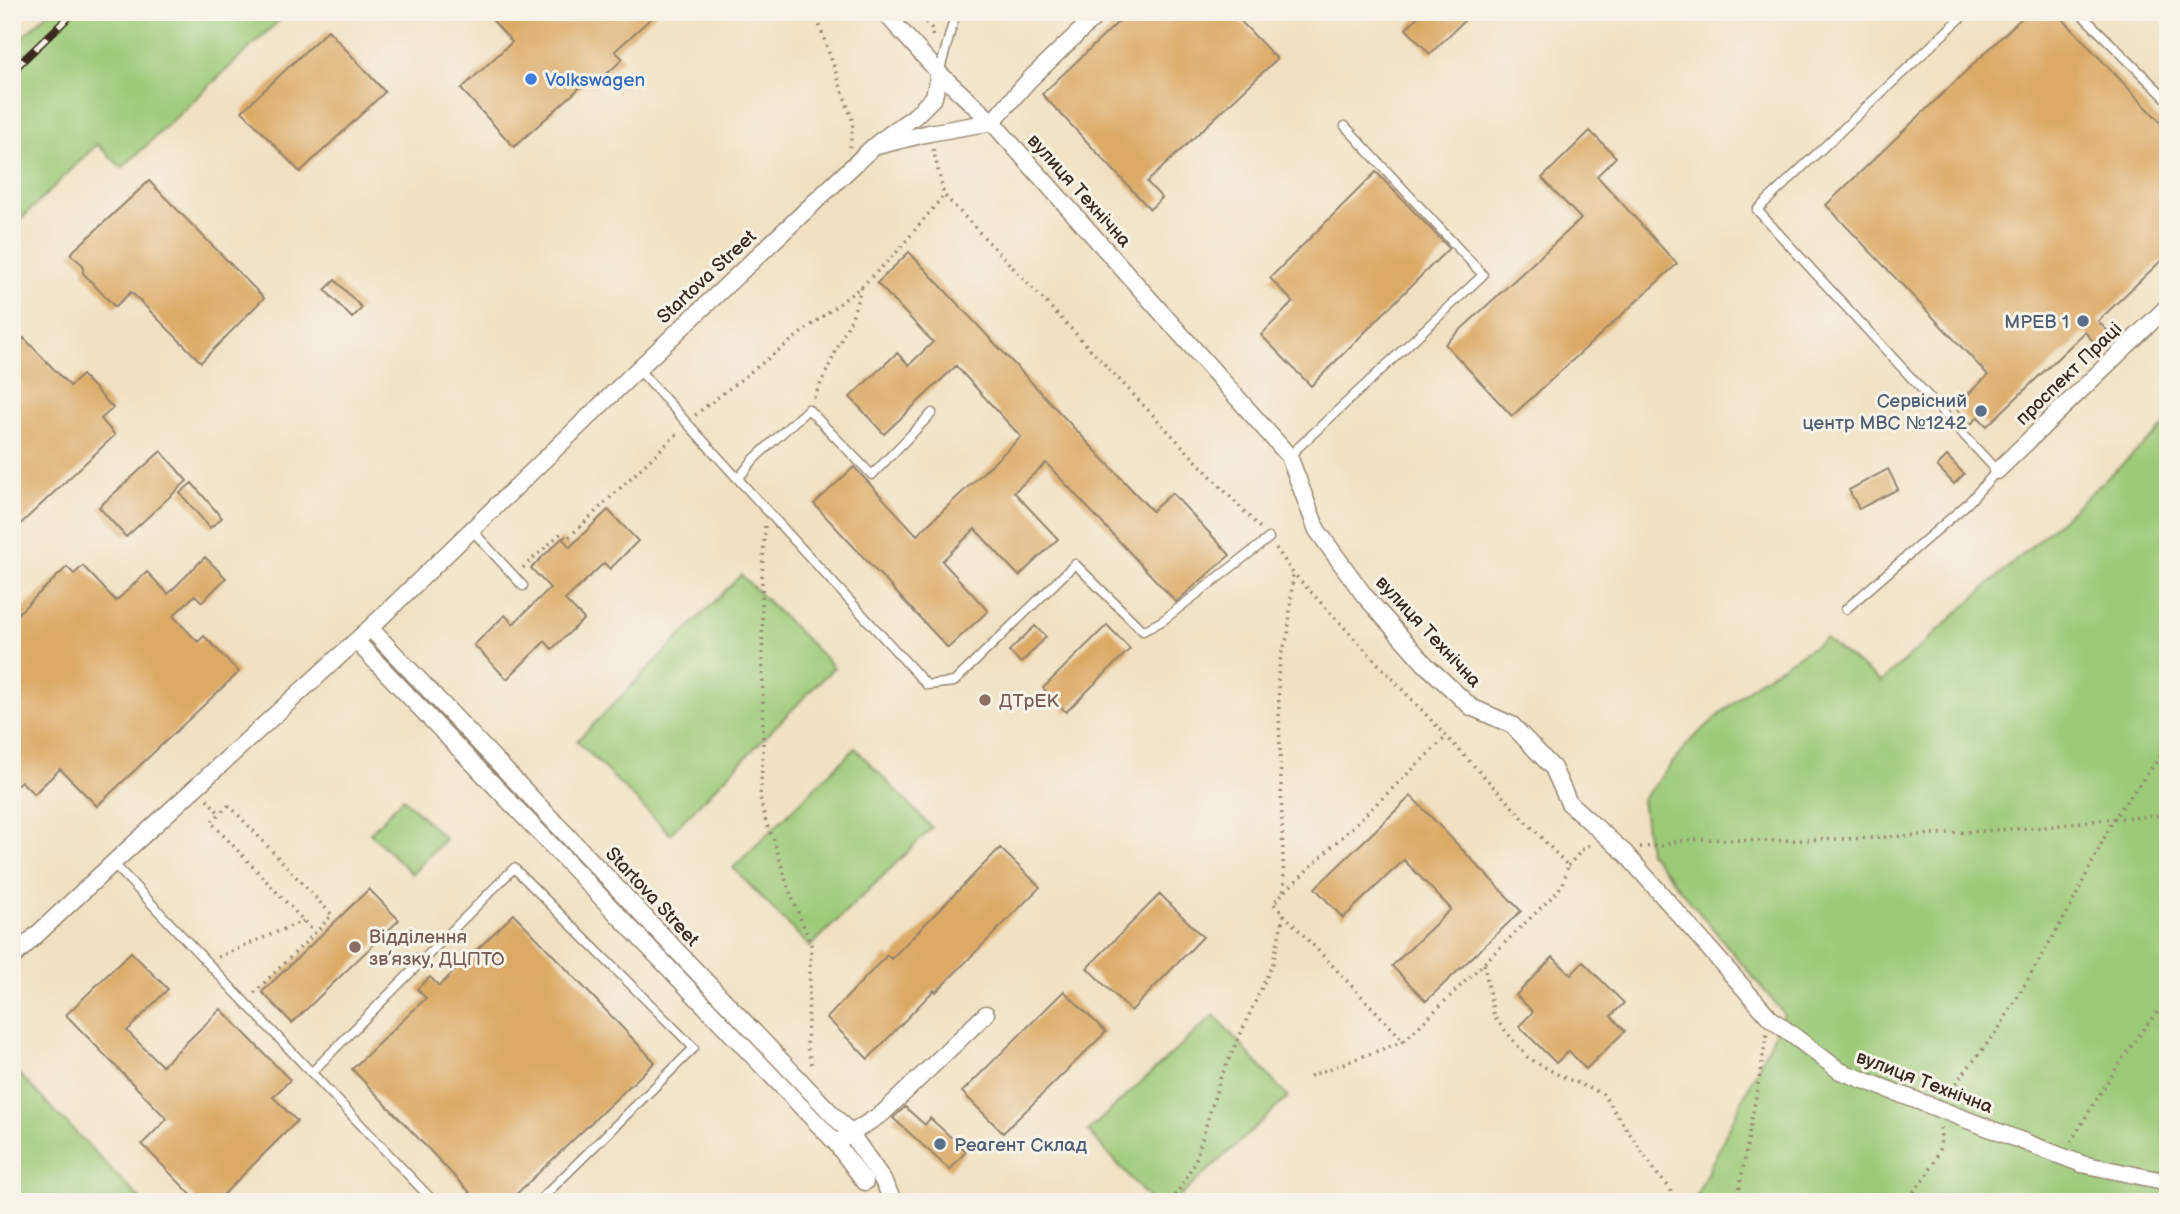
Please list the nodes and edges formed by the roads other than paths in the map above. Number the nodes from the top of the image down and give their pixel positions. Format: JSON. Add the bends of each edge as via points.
{"nodes":[{"id":1,"x":884,"y":12,"type":"edge"},
{"id":2,"x":956,"y":12,"type":"edge"},
{"id":3,"x":1100,"y":12,"type":"edge"},
{"id":4,"x":1966,"y":12,"type":"edge"},
{"id":5,"x":2079,"y":12,"type":"edge"},
{"id":6,"x":939,"y":73,"type":"junction"},
{"id":7,"x":2168,"y":100,"type":"edge"},
{"id":8,"x":992,"y":122,"type":"junction"},
{"id":9,"x":1345,"y":126,"type":"dead end"},
{"id":10,"x":873,"y":147,"type":"junction"},
{"id":11,"x":2168,"y":306,"type":"edge"},
{"id":12,"x":638,"y":369,"type":"junction"},
{"id":13,"x":932,"y":413,"type":"dead end"},
{"id":14,"x":1289,"y":456,"type":"junction"},
{"id":15,"x":1997,"y":471,"type":"junction"},
{"id":16,"x":738,"y":479,"type":"junction"},
{"id":17,"x":471,"y":529,"type":"junction"},
{"id":18,"x":1269,"y":538,"type":"road end"},
{"id":19,"x":523,"y":586,"type":"dead end"},
{"id":20,"x":1846,"y":609,"type":"dead end"},
{"id":21,"x":370,"y":628,"type":"junction"},
{"id":22,"x":356,"y":641,"type":"junction"},
{"id":23,"x":113,"y":863,"type":"junction"},
{"id":24,"x":12,"y":958,"type":"edge"},
{"id":25,"x":986,"y":1014,"type":"dead end"},
{"id":26,"x":312,"y":1072,"type":"junction"},
{"id":27,"x":851,"y":1135,"type":"junction"},
{"id":28,"x":835,"y":1142,"type":"junction"},
{"id":29,"x":865,"y":1182,"type":"dead end"},
{"id":30,"x":2168,"y":1182,"type":"edge"},
{"id":31,"x":434,"y":1202,"type":"edge"},
{"id":32,"x":538,"y":1202,"type":"edge"},
{"id":33,"x":894,"y":1202,"type":"edge"}],
"edges":[{"from":1,"to":6,"type":"street","name":"вулиця Технічна"},
{"from":2,"to":6,"type":"lane"},
{"from":3,"to":8,"type":"street"},
{"from":4,"to":15,"type":"lane","via":[[1757,210]]},
{"from":5,"to":7,"type":"lane"},
{"from":6,"to":8,"type":"street","name":"вулиця Технічна"},
{"from":6,"to":10,"type":"street","via":[[934,97]]},
{"from":8,"to":10,"type":"street","name":"Startova Street"},
{"from":8,"to":14,"type":"street","name":"вулиця Технічна"},
{"from":9,"to":14,"type":"lane","via":[[1483,275]]},
{"from":10,"to":12,"type":"street","name":"Startova Street"},
{"from":11,"to":15,"type":"street","name":"проспект Праці"},
{"from":12,"to":16,"type":"lane"},
{"from":12,"to":17,"type":"street","name":"Startova Street"},
{"from":13,"to":16,"type":"lane","via":[[872,475],[808,410]]},
{"from":14,"to":30,"type":"street","name":"вулиця Технічна","via":[[1317,530],[1364,595],[1425,664],[1471,707],[1512,725],[1553,768],[1569,803],[1625,853],[1770,1018],[1840,1071],[2082,1164]]},
{"from":15,"to":20,"type":"lane","via":[[1967,504]]},
{"from":16,"to":18,"type":"lane","via":[[927,685],[954,682],[1075,564],[1143,631]]},
{"from":17,"to":19,"type":"lane"},
{"from":17,"to":21,"type":"street","name":"Startova Street"},
{"from":21,"to":22,"type":"street","name":"Startova Street"},
{"from":21,"to":27,"type":"street","name":"Startova Street"},
{"from":22,"to":23,"type":"street","name":"Startova Street"},
{"from":22,"to":28,"type":"street","name":"Startova Street"},
{"from":23,"to":24,"type":"street","name":"Startova Street"},
{"from":23,"to":26,"type":"lane"},
{"from":25,"to":27,"type":"street","via":[[883,1114]]},
{"from":26,"to":31,"type":"lane"},
{"from":26,"to":32,"type":"lane","via":[[514,869],[694,1048]]},
{"from":27,"to":28,"type":"street"},
{"from":27,"to":33,"type":"street","name":"Startova Street"},
{"from":28,"to":29,"type":"street","name":"Startova Street"}]}
